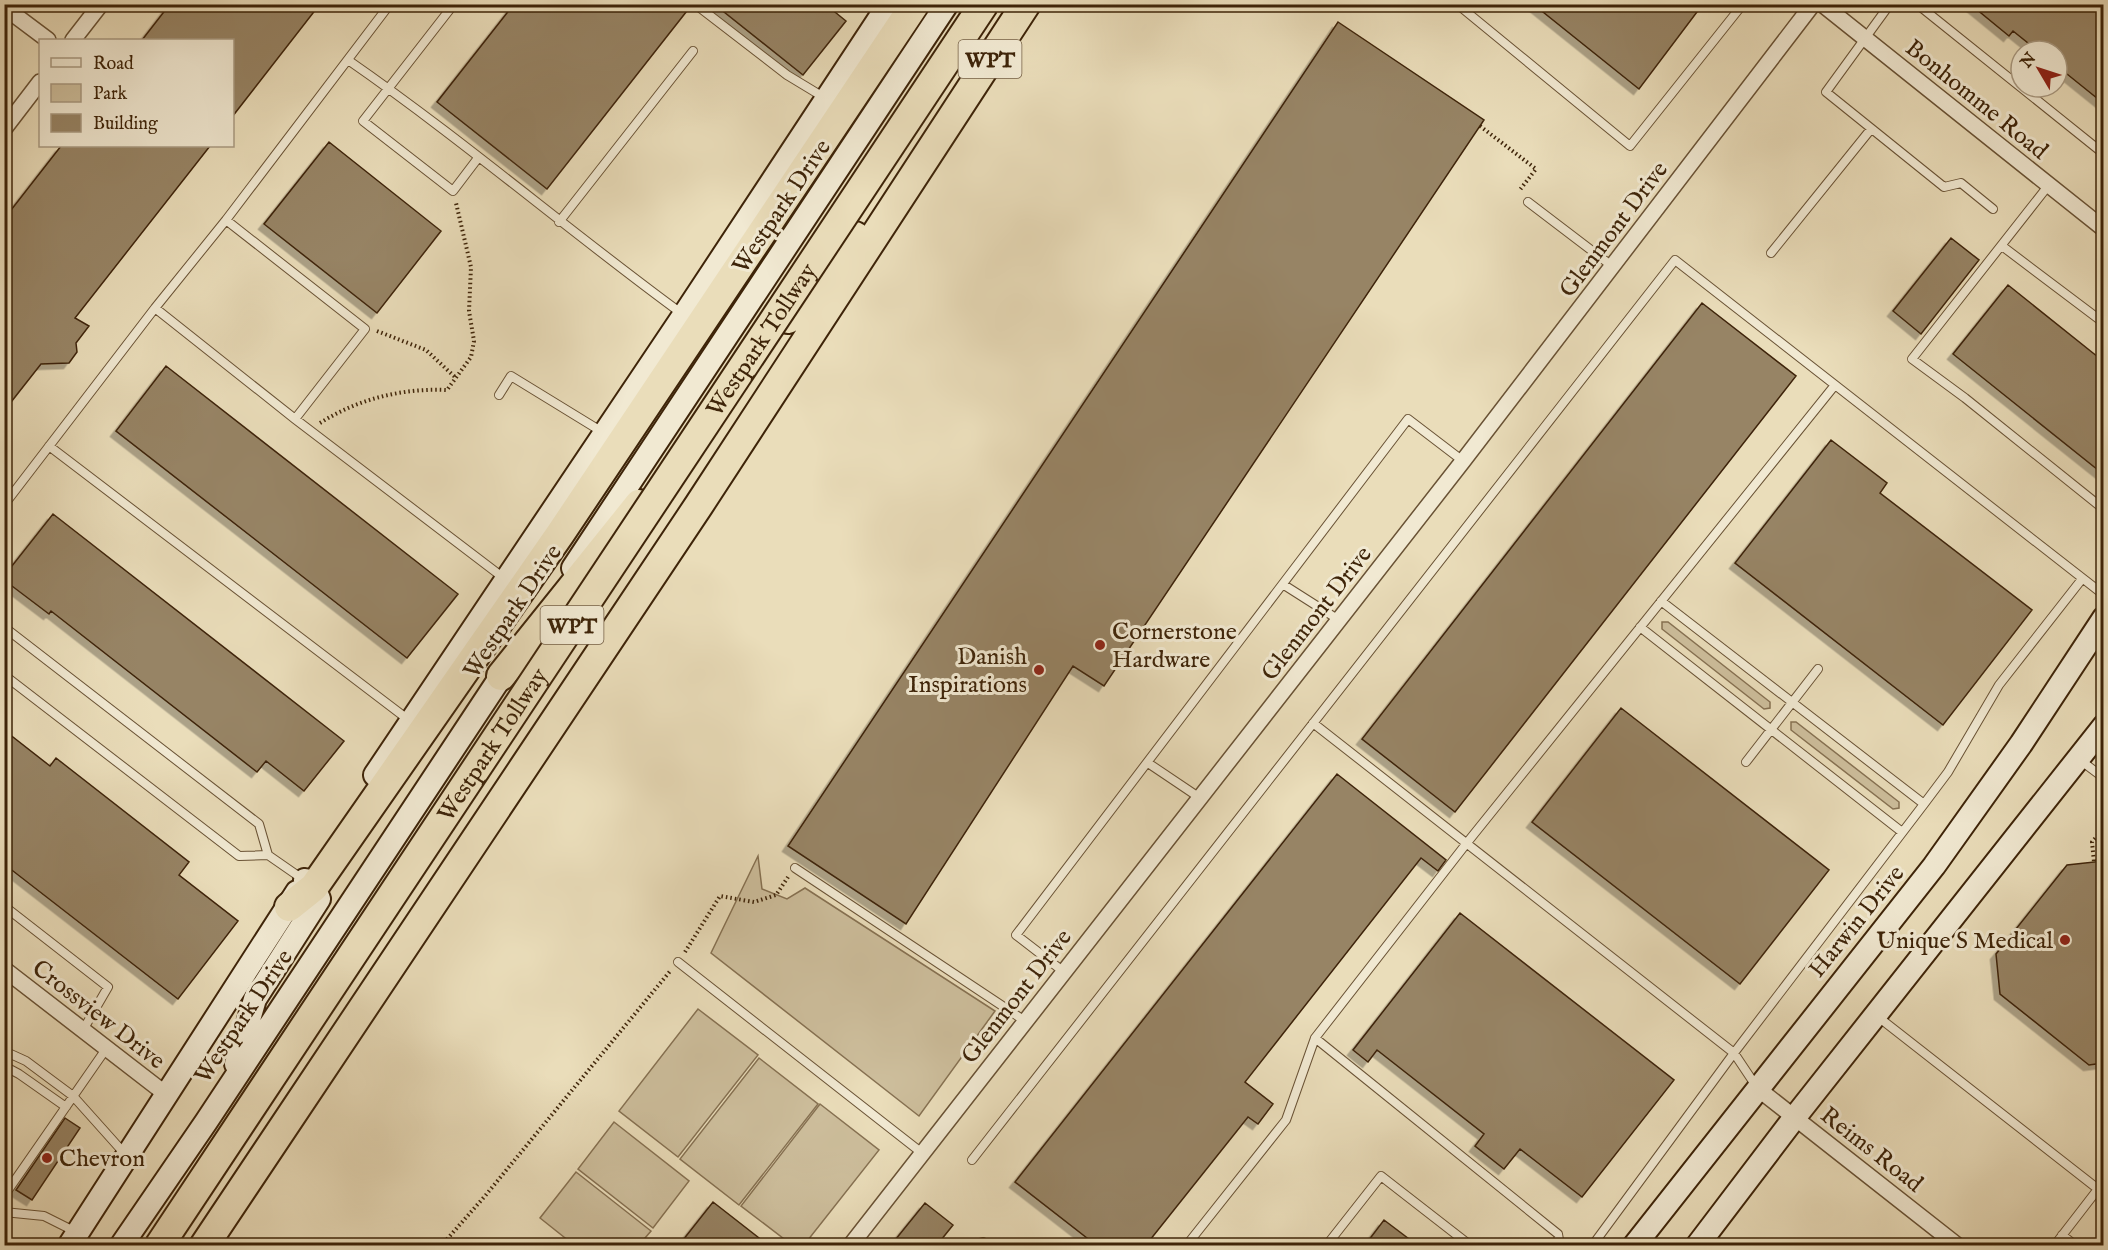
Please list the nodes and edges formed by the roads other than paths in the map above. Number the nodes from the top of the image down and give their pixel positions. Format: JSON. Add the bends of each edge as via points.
{"nodes":[{"id":1,"x":101,"y":4,"type":"edge"},
{"id":2,"x":390,"y":4,"type":"edge"},
{"id":3,"x":454,"y":4,"type":"edge"},
{"id":4,"x":695,"y":4,"type":"edge"},
{"id":5,"x":947,"y":4,"type":"edge"},
{"id":6,"x":984,"y":4,"type":"edge"},
{"id":7,"x":1026,"y":4,"type":"edge"},
{"id":8,"x":1457,"y":4,"type":"edge"},
{"id":9,"x":1743,"y":4,"type":"edge"},
{"id":10,"x":1813,"y":4,"type":"edge"},
{"id":11,"x":1822,"y":4,"type":"edge"},
{"id":12,"x":1890,"y":4,"type":"edge"},
{"id":13,"x":1917,"y":4,"type":"edge"},
{"id":14,"x":894,"y":5,"type":"edge"},
{"id":15,"x":4,"y":7,"type":"edge"},
{"id":16,"x":47,"y":39,"type":"edge"},
{"id":17,"x":74,"y":39,"type":"edge"},
{"id":18,"x":1866,"y":39,"type":"junction"},
{"id":19,"x":693,"y":51,"type":"dead end"},
{"id":20,"x":348,"y":60,"type":"junction"},
{"id":21,"x":39,"y":83,"type":"edge"},
{"id":22,"x":388,"y":88,"type":"junction"},
{"id":23,"x":827,"y":98,"type":"junction"},
{"id":24,"x":954,"y":113,"type":"junction"},
{"id":25,"x":4,"y":129,"type":"edge"},
{"id":26,"x":1871,"y":129,"type":"junction"},
{"id":27,"x":2103,"y":154,"type":"edge"},
{"id":28,"x":478,"y":158,"type":"junction"},
{"id":29,"x":2048,"y":186,"type":"junction"},
{"id":30,"x":1528,"y":202,"type":"road end"},
{"id":31,"x":1993,"y":209,"type":"dead end"},
{"id":32,"x":226,"y":220,"type":"junction"},
{"id":33,"x":559,"y":222,"type":"junction"},
{"id":34,"x":2103,"y":229,"type":"edge"},
{"id":35,"x":2002,"y":246,"type":"junction"},
{"id":36,"x":1771,"y":253,"type":"dead end"},
{"id":37,"x":1613,"y":266,"type":"junction"},
{"id":38,"x":155,"y":308,"type":"junction"},
{"id":39,"x":684,"y":315,"type":"junction"},
{"id":40,"x":2103,"y":323,"type":"edge"},
{"id":41,"x":1835,"y":385,"type":"junction"},
{"id":42,"x":499,"y":395,"type":"dead end"},
{"id":43,"x":295,"y":419,"type":"junction"},
{"id":44,"x":605,"y":433,"type":"junction"},
{"id":45,"x":49,"y":446,"type":"junction"},
{"id":46,"x":1463,"y":461,"type":"junction"},
{"id":47,"x":4,"y":505,"type":"edge"},
{"id":48,"x":2103,"y":506,"type":"edge"},
{"id":49,"x":507,"y":579,"type":"junction"},
{"id":50,"x":2082,"y":579,"type":"junction"},
{"id":51,"x":1284,"y":585,"type":"junction"},
{"id":52,"x":2103,"y":595,"type":"edge"},
{"id":53,"x":1661,"y":602,"type":"junction"},
{"id":54,"x":2103,"y":618,"type":"edge"},
{"id":55,"x":1339,"y":620,"type":"junction"},
{"id":56,"x":4,"y":627,"type":"edge"},
{"id":57,"x":1640,"y":627,"type":"junction"},
{"id":58,"x":1818,"y":669,"type":"dead end"},
{"id":59,"x":4,"y":675,"type":"edge"},
{"id":60,"x":501,"y":676,"type":"junction"},
{"id":61,"x":1792,"y":702,"type":"junction"},
{"id":62,"x":411,"y":722,"type":"junction"},
{"id":63,"x":1313,"y":723,"type":"junction"},
{"id":64,"x":2103,"y":726,"type":"edge"},
{"id":65,"x":1771,"y":729,"type":"junction"},
{"id":66,"x":2079,"y":759,"type":"junction"},
{"id":67,"x":1746,"y":762,"type":"dead end"},
{"id":68,"x":1148,"y":763,"type":"junction"},
{"id":69,"x":2103,"y":778,"type":"edge"},
{"id":70,"x":1200,"y":798,"type":"junction"},
{"id":71,"x":1924,"y":804,"type":"junction"},
{"id":72,"x":1902,"y":832,"type":"junction"},
{"id":73,"x":1466,"y":844,"type":"junction"},
{"id":74,"x":268,"y":855,"type":"junction"},
{"id":75,"x":795,"y":868,"type":"road end"},
{"id":76,"x":309,"y":884,"type":"junction"},
{"id":77,"x":4,"y":906,"type":"edge"},
{"id":78,"x":288,"y":907,"type":"joint"},
{"id":79,"x":678,"y":962,"type":"road end"},
{"id":80,"x":4,"y":969,"type":"edge"},
{"id":81,"x":1064,"y":972,"type":"junction"},
{"id":82,"x":1875,"y":1016,"type":"junction"},
{"id":83,"x":1025,"y":1021,"type":"junction"},
{"id":84,"x":83,"y":1030,"type":"junction"},
{"id":85,"x":1315,"y":1038,"type":"junction"},
{"id":86,"x":106,"y":1049,"type":"junction"},
{"id":87,"x":4,"y":1051,"type":"edge"},
{"id":88,"x":1734,"y":1053,"type":"junction"},
{"id":89,"x":4,"y":1066,"type":"edge"},
{"id":90,"x":229,"y":1086,"type":"junction"},
{"id":91,"x":1757,"y":1088,"type":"junction"},
{"id":92,"x":74,"y":1095,"type":"junction"},
{"id":93,"x":167,"y":1095,"type":"junction"},
{"id":94,"x":66,"y":1107,"type":"junction"},
{"id":95,"x":1795,"y":1117,"type":"junction"},
{"id":96,"x":922,"y":1153,"type":"junction"},
{"id":97,"x":127,"y":1156,"type":"junction"},
{"id":98,"x":972,"y":1160,"type":"dead end"},
{"id":99,"x":4,"y":1196,"type":"edge"},
{"id":100,"x":4,"y":1212,"type":"edge"},
{"id":101,"x":2062,"y":1235,"type":"junction"},
{"id":102,"x":74,"y":1239,"type":"edge"},
{"id":103,"x":121,"y":1245,"type":"edge"},
{"id":104,"x":159,"y":1245,"type":"edge"},
{"id":105,"x":204,"y":1245,"type":"edge"},
{"id":106,"x":850,"y":1245,"type":"edge"},
{"id":107,"x":969,"y":1245,"type":"edge"},
{"id":108,"x":988,"y":1245,"type":"edge"},
{"id":109,"x":1186,"y":1245,"type":"edge"},
{"id":110,"x":1326,"y":1245,"type":"edge"},
{"id":111,"x":1471,"y":1245,"type":"edge"},
{"id":112,"x":1560,"y":1245,"type":"edge"},
{"id":113,"x":1592,"y":1245,"type":"edge"},
{"id":114,"x":1634,"y":1245,"type":"edge"},
{"id":115,"x":1697,"y":1245,"type":"edge"},
{"id":116,"x":1958,"y":1245,"type":"edge"},
{"id":117,"x":2054,"y":1245,"type":"edge"},
{"id":118,"x":2076,"y":1245,"type":"edge"}],
"edges":[{"from":1,"to":17,"type":"street"},
{"from":2,"to":20,"type":"lane"},
{"from":3,"to":22,"type":"lane"},
{"from":4,"to":23,"type":"lane","via":[[787,75]]},
{"from":5,"to":60,"type":"main road","name":"Westpark Drive"},
{"from":6,"to":104,"type":"highway","name":"Westpark Tollway","number":"WPT","bridge":true},
{"from":7,"to":24,"type":"highway","name":"Westpark Tollway","number":"WPT"},
{"from":8,"to":9,"type":"lane","via":[[1630,146]]},
{"from":10,"to":37,"type":"street","name":"Glenmont Drive"},
{"from":11,"to":18,"type":"street","name":"Bonhomme Road"},
{"from":12,"to":18,"type":"lane"},
{"from":13,"to":27,"type":"lane"},
{"from":14,"to":23,"type":"main road","name":"Westpark Drive"},
{"from":14,"to":76,"type":"highway","via":[[560,534]]},
{"from":15,"to":16,"type":"street"},
{"from":18,"to":26,"type":"lane","via":[[1826,92]]},
{"from":18,"to":29,"type":"street","name":"Bonhomme Road"},
{"from":19,"to":33,"type":"lane"},
{"from":20,"to":22,"type":"lane"},
{"from":20,"to":32,"type":"lane"},
{"from":21,"to":25,"type":"street"},
{"from":22,"to":28,"type":"lane"},
{"from":22,"to":28,"type":"lane","via":[[363,121],[453,191]]},
{"from":23,"to":39,"type":"main road","name":"Westpark Drive"},
{"from":24,"to":60,"type":"highway"},
{"from":24,"to":105,"type":"highway","name":"Westpark Tollway","number":"WPT","via":[[699,505]]},
{"from":26,"to":31,"type":"lane","via":[[1944,187],[1961,183]]},
{"from":26,"to":36,"type":"lane"},
{"from":28,"to":33,"type":"lane"},
{"from":29,"to":34,"type":"street","name":"Bonhomme Road"},
{"from":29,"to":35,"type":"lane"},
{"from":30,"to":37,"type":"lane"},
{"from":32,"to":38,"type":"lane"},
{"from":32,"to":43,"type":"lane","via":[[364,329]]},
{"from":33,"to":39,"type":"lane"},
{"from":35,"to":40,"type":"lane"},
{"from":35,"to":48,"type":"lane","via":[[1912,359]]},
{"from":37,"to":46,"type":"street","name":"Glenmont Drive"},
{"from":38,"to":43,"type":"lane"},
{"from":38,"to":45,"type":"lane"},
{"from":39,"to":44,"type":"main road","name":"Westpark Drive"},
{"from":41,"to":50,"type":"lane"},
{"from":41,"to":53,"type":"lane"},
{"from":41,"to":63,"type":"lane","via":[[1674,260]]},
{"from":42,"to":44,"type":"lane","via":[[512,376]]},
{"from":43,"to":49,"type":"lane"},
{"from":44,"to":49,"type":"main road","name":"Westpark Drive"},
{"from":45,"to":47,"type":"lane"},
{"from":45,"to":62,"type":"lane"},
{"from":46,"to":51,"type":"lane","via":[[1408,419]]},
{"from":46,"to":55,"type":"street","name":"Glenmont Drive"},
{"from":49,"to":62,"type":"main road","name":"Westpark Drive"},
{"from":50,"to":52,"type":"lane"},
{"from":50,"to":71,"type":"lane","via":[[1999,685],[1948,772]]},
{"from":51,"to":55,"type":"lane"},
{"from":51,"to":68,"type":"lane"},
{"from":53,"to":57,"type":"lane"},
{"from":53,"to":61,"type":"lane"},
{"from":54,"to":91,"type":"main road","name":"Harwin Drive","via":[[1964,825]]},
{"from":55,"to":70,"type":"street","name":"Glenmont Drive"},
{"from":56,"to":74,"type":"lane","via":[[259,824]]},
{"from":57,"to":65,"type":"lane"},
{"from":57,"to":73,"type":"lane"},
{"from":58,"to":61,"type":"lane"},
{"from":59,"to":74,"type":"lane","via":[[239,856]]},
{"from":60,"to":90,"type":"main road","name":"Westpark Drive"},
{"from":61,"to":65,"type":"lane"},
{"from":61,"to":71,"type":"lane"},
{"from":62,"to":76,"type":"main road","name":"Westpark Drive"},
{"from":63,"to":73,"type":"lane"},
{"from":63,"to":98,"type":"lane"},
{"from":64,"to":66,"type":"main road"},
{"from":65,"to":67,"type":"lane"},
{"from":65,"to":72,"type":"lane"},
{"from":66,"to":69,"type":"lane"},
{"from":66,"to":82,"type":"main road"},
{"from":68,"to":70,"type":"lane"},
{"from":68,"to":81,"type":"lane","via":[[1016,935]]},
{"from":70,"to":81,"type":"street","name":"Glenmont Drive"},
{"from":71,"to":72,"type":"lane"},
{"from":72,"to":88,"type":"lane"},
{"from":73,"to":85,"type":"lane"},
{"from":73,"to":88,"type":"lane"},
{"from":74,"to":76,"type":"lane"},
{"from":75,"to":83,"type":"lane"},
{"from":76,"to":78,"type":"highway"},
{"from":76,"to":90,"type":"main road","via":[[319,899],[255,999]]},
{"from":77,"to":84,"type":"lane","via":[[108,987]]},
{"from":78,"to":93,"type":"main road","name":"Westpark Drive"},
{"from":79,"to":96,"type":"lane"},
{"from":80,"to":84,"type":"street","name":"Crossview Drive"},
{"from":81,"to":83,"type":"street","name":"Glenmont Drive"},
{"from":82,"to":95,"type":"main road"},
{"from":82,"to":101,"type":"lane","via":[[2098,1189]]},
{"from":83,"to":96,"type":"street","name":"Glenmont Drive"},
{"from":84,"to":86,"type":"street","name":"Crossview Drive"},
{"from":85,"to":109,"type":"lane","via":[[1286,1120]]},
{"from":85,"to":112,"type":"lane","via":[[1558,1234]]},
{"from":86,"to":92,"type":"lane"},
{"from":86,"to":93,"type":"street","name":"Crossview Drive"},
{"from":87,"to":92,"type":"lane","via":[[26,1061]]},
{"from":88,"to":91,"type":"lane"},
{"from":88,"to":113,"type":"lane"},
{"from":89,"to":94,"type":"lane"},
{"from":90,"to":103,"type":"main road","name":"Westpark Drive"},
{"from":91,"to":95,"type":"street","name":"Reims Road"},
{"from":91,"to":114,"type":"main road","name":"Harwin Drive"},
{"from":92,"to":94,"type":"lane"},
{"from":92,"to":97,"type":"lane"},
{"from":93,"to":97,"type":"main road","name":"Westpark Drive"},
{"from":94,"to":99,"type":"lane"},
{"from":95,"to":115,"type":"main road"},
{"from":95,"to":116,"type":"street","name":"Reims Road"},
{"from":96,"to":106,"type":"street","name":"Glenmont Drive"},
{"from":97,"to":102,"type":"main road","name":"Westpark Drive"},
{"from":100,"to":102,"type":"lane","via":[[44,1216]]},
{"from":101,"to":117,"type":"lane"},
{"from":101,"to":118,"type":"lane"},
{"from":107,"to":108,"type":"lane"},
{"from":110,"to":111,"type":"lane","via":[[1381,1176]]}]}
